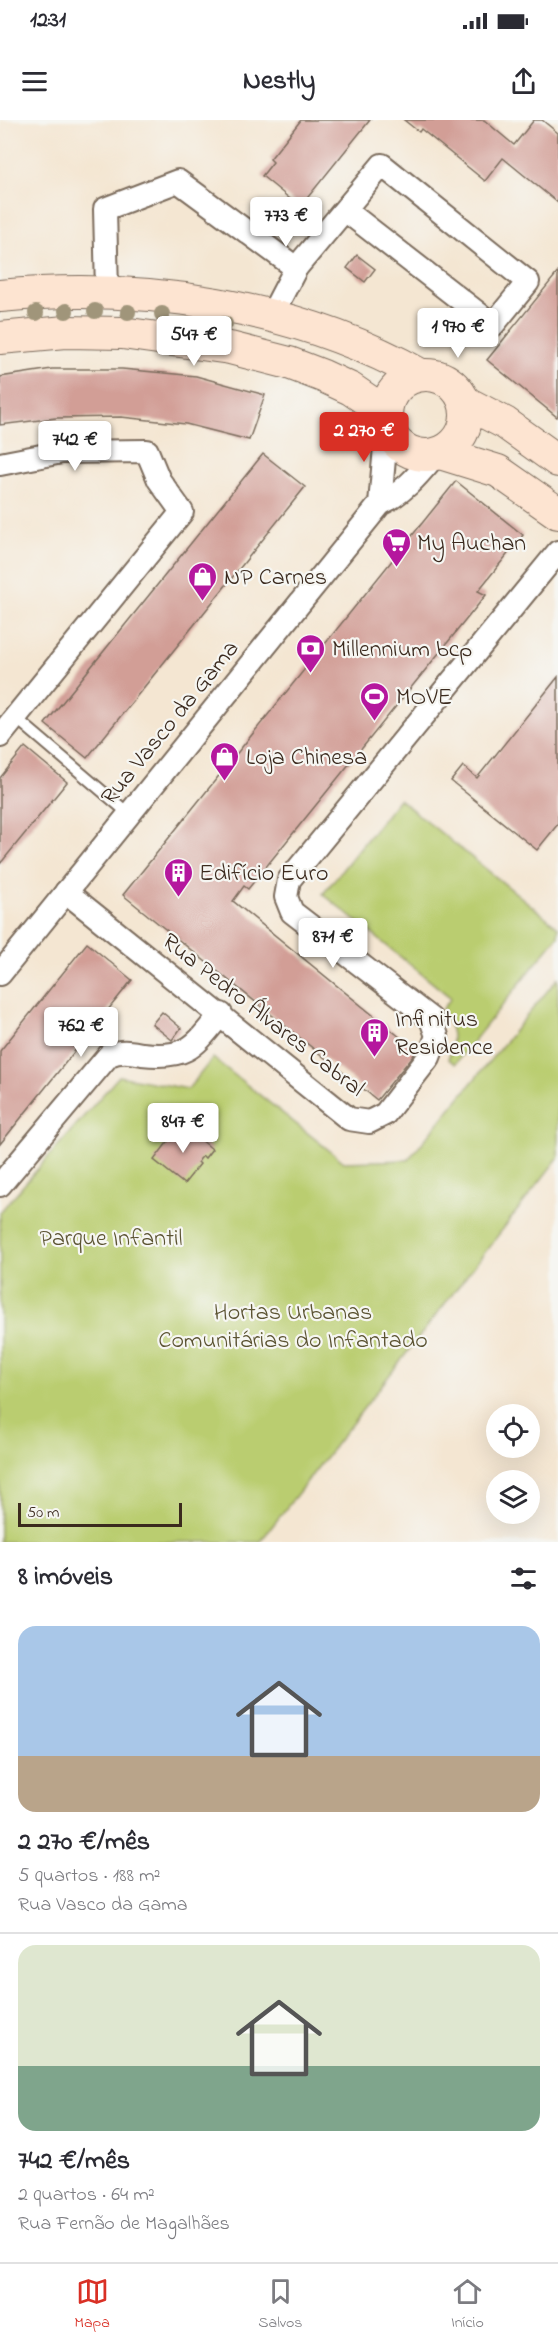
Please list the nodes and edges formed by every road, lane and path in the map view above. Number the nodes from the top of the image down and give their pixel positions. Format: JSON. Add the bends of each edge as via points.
{"nodes":[{"id":1,"x":345,"y":210,"type":"junction"},
{"id":2,"x":296,"y":268,"type":"junction"},
{"id":3,"x":106,"y":291,"type":"junction"},
{"id":4,"x":0,"y":296,"type":"edge"},
{"id":5,"x":271,"y":316,"type":"junction"},
{"id":6,"x":0,"y":338,"type":"edge"},
{"id":7,"x":421,"y":375,"type":"junction"},
{"id":8,"x":465,"y":402,"type":"junction"},
{"id":9,"x":387,"y":418,"type":"junction"},
{"id":10,"x":438,"y":453,"type":"junction"},
{"id":11,"x":557,"y":458,"type":"edge"},
{"id":12,"x":0,"y":464,"type":"edge"},
{"id":13,"x":380,"y":504,"type":"junction"},
{"id":14,"x":558,"y":513,"type":"edge"},
{"id":15,"x":558,"y":552,"type":"edge"},
{"id":16,"x":15,"y":717,"type":"junction"},
{"id":17,"x":0,"y":736,"type":"edge"},
{"id":18,"x":129,"y":814,"type":"junction"},
{"id":19,"x":66,"y":892,"type":"junction"},
{"id":20,"x":0,"y":974,"type":"edge"},
{"id":21,"x":221,"y":1014,"type":"junction"},
{"id":22,"x":0,"y":1185,"type":"edge"}],
"edges":[{"from":1,"to":1,"type":"street","via":[[493,325],[528,282],[382,165]]},
{"from":1,"to":2,"type":"street"},
{"from":2,"to":3,"type":"street","via":[[178,181],[105,209]]},
{"from":2,"to":5,"type":"street"},
{"from":3,"to":4,"type":"main road"},
{"from":3,"to":5,"type":"main road","via":[[170,297]]},
{"from":5,"to":7,"type":"main road","via":[[370,349]]},
{"from":6,"to":9,"type":"main road","via":[[66,332],[122,333],[230,348],[323,376],[351,389]]},
{"from":7,"to":8,"type":"main road","via":[[447,381]]},
{"from":7,"to":9,"type":"main road","via":[[396,389],[389,401]]},
{"from":8,"to":10,"type":"main road","via":[[462,432],[454,444]]},
{"from":8,"to":11,"type":"main road"},
{"from":9,"to":10,"type":"main road","via":[[399,445],[427,456]]},
{"from":9,"to":13,"type":"street"},
{"from":10,"to":13,"type":"street","name":"Rua Vasco da Gama","via":[[396,497]]},
{"from":10,"to":14,"type":"main road","via":[[498,471]]},
{"from":12,"to":16,"type":"street","via":[[62,452],[147,451],[159,480],[182,512]]},
{"from":13,"to":18,"type":"street","name":"Rua Vasco da Gama"},
{"from":15,"to":21,"type":"street","name":"Rua Pedro Álvares Cabral","via":[[289,880],[286,897],[292,912],[431,1019],[437,1036],[429,1057],[385,1114],[369,1122],[349,1119]]},
{"from":16,"to":17,"type":"street"},
{"from":16,"to":18,"type":"lane"},
{"from":18,"to":19,"type":"street","name":"Rua Vasco da Gama"},
{"from":19,"to":20,"type":"street","name":"Rua Vasco da Gama"},
{"from":19,"to":21,"type":"street","name":"Rua Pedro Álvares Cabral"},
{"from":21,"to":22,"type":"street","via":[[189,1050],[161,1056],[128,1051],[110,1055]]}]}
